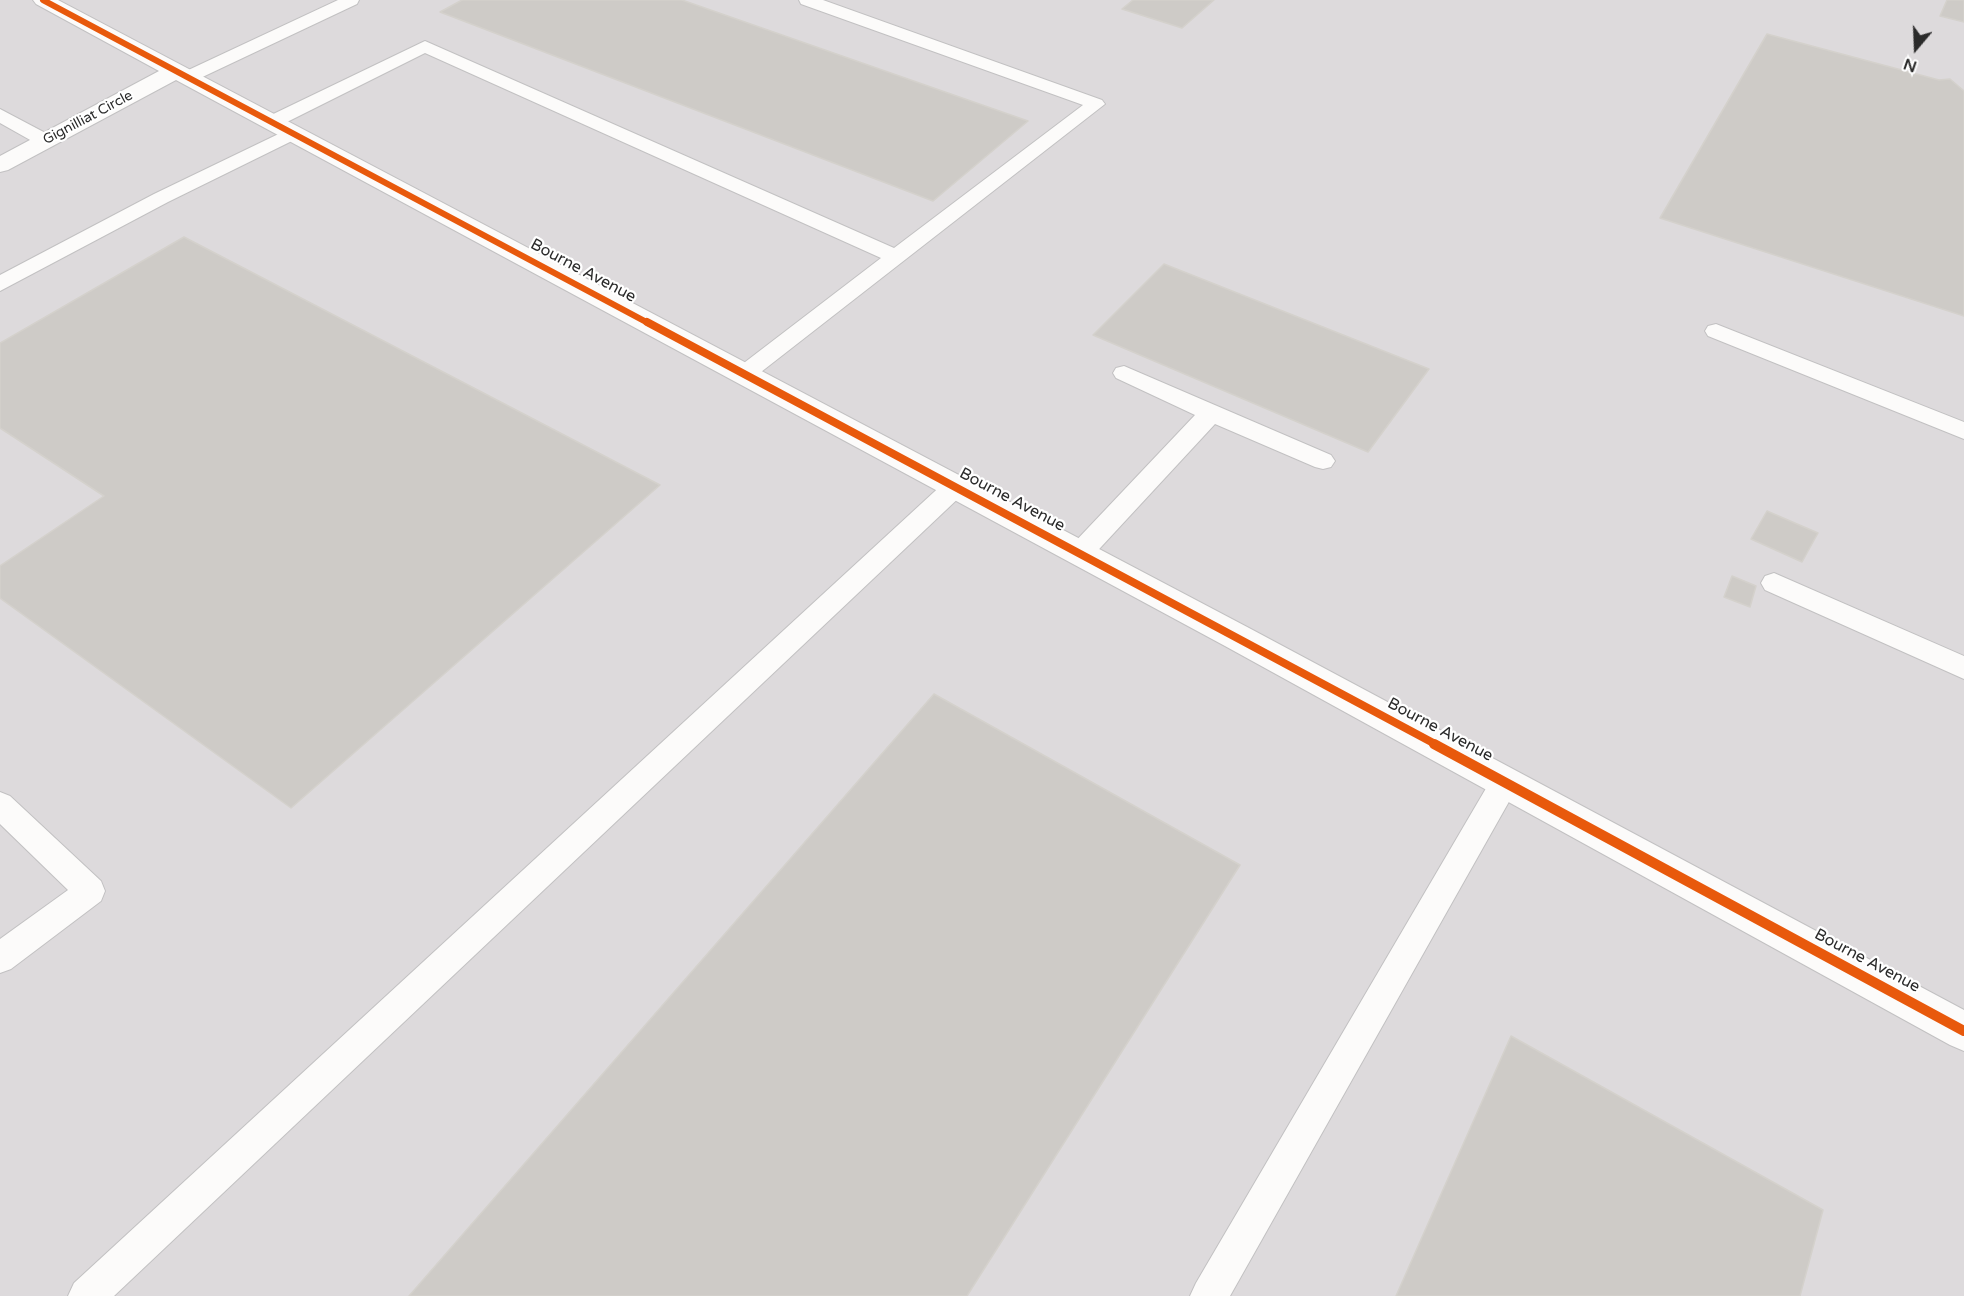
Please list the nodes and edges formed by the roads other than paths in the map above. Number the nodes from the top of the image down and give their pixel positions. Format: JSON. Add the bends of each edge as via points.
{"nodes":[{"id":1,"x":43,"y":0,"type":"edge"},
{"id":2,"x":351,"y":0,"type":"edge"},
{"id":3,"x":807,"y":0,"type":"edge"},
{"id":4,"x":182,"y":74,"type":"junction"},
{"id":5,"x":0,"y":115,"type":"edge"},
{"id":6,"x":283,"y":128,"type":"junction"},
{"id":7,"x":46,"y":141,"type":"junction"},
{"id":8,"x":0,"y":165,"type":"edge"},
{"id":9,"x":896,"y":257,"type":"junction"},
{"id":10,"x":0,"y":284,"type":"edge"},
{"id":11,"x":1716,"y":331,"type":"dead end"},
{"id":12,"x":1124,"y":373,"type":"dead end"},
{"id":13,"x":744,"y":374,"type":"junction"},
{"id":14,"x":1211,"y":413,"type":"junction"},
{"id":15,"x":1964,"y":431,"type":"edge"},
{"id":16,"x":1323,"y":460,"type":"dead end"},
{"id":17,"x":955,"y":486,"type":"junction"},
{"id":18,"x":1080,"y":553,"type":"junction"},
{"id":19,"x":1774,"y":583,"type":"dead end"},
{"id":20,"x":1964,"y":669,"type":"edge"},
{"id":21,"x":1505,"y":782,"type":"junction"},
{"id":22,"x":0,"y":805,"type":"edge"},
{"id":23,"x":0,"y":958,"type":"edge"},
{"id":24,"x":1964,"y":1031,"type":"edge"},
{"id":25,"x":87,"y":1296,"type":"edge"},
{"id":26,"x":1209,"y":1296,"type":"edge"}],
"edges":[{"from":1,"to":4,"type":"street","name":"Bourne Avenue"},
{"from":2,"to":4,"type":"lane"},
{"from":3,"to":9,"type":"lane","via":[[1096,104]]},
{"from":4,"to":6,"type":"street","name":"Bourne Avenue"},
{"from":4,"to":7,"type":"street","name":"Gignilliat Circle"},
{"from":5,"to":7,"type":"lane"},
{"from":6,"to":9,"type":"lane","via":[[425,46]]},
{"from":6,"to":10,"type":"lane"},
{"from":6,"to":13,"type":"street","name":"Bourne Avenue"},
{"from":7,"to":8,"type":"street","name":"Gignilliat Circle"},
{"from":9,"to":13,"type":"lane"},
{"from":11,"to":15,"type":"lane"},
{"from":12,"to":14,"type":"lane"},
{"from":13,"to":17,"type":"street","name":"Bourne Avenue"},
{"from":14,"to":16,"type":"lane"},
{"from":14,"to":18,"type":"lane"},
{"from":17,"to":18,"type":"street","name":"Bourne Avenue"},
{"from":17,"to":25,"type":"lane"},
{"from":18,"to":21,"type":"street","name":"Bourne Avenue"},
{"from":19,"to":20,"type":"lane"},
{"from":21,"to":24,"type":"street","name":"Bourne Avenue"},
{"from":21,"to":26,"type":"lane"},
{"from":22,"to":23,"type":"lane","via":[[90,891]]}]}
